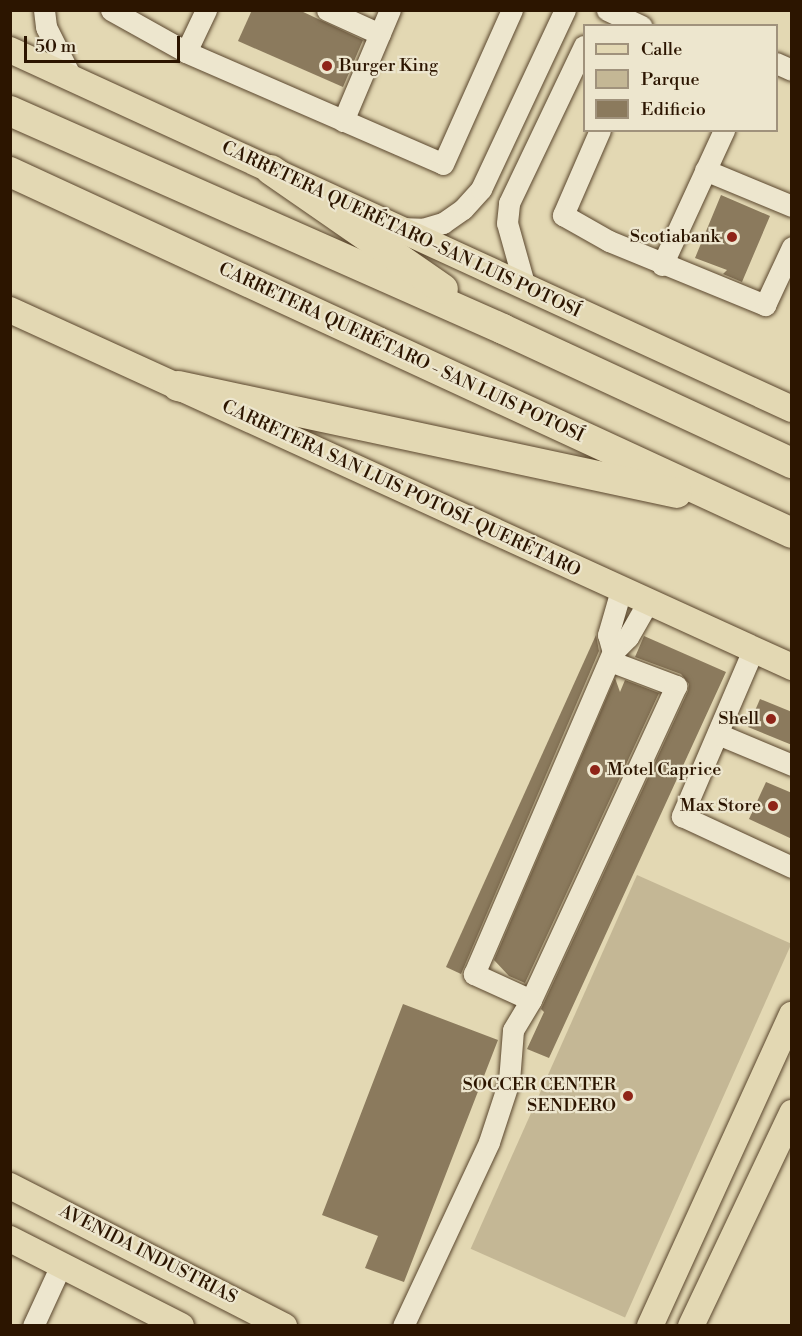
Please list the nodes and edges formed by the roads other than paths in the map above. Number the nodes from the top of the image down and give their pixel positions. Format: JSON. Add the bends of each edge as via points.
{"nodes":[{"id":1,"x":44,"y":10,"type":"edge"},
{"id":2,"x":111,"y":10,"type":"edge"},
{"id":3,"x":206,"y":10,"type":"edge"},
{"id":4,"x":327,"y":10,"type":"edge"},
{"id":5,"x":390,"y":10,"type":"edge"},
{"id":6,"x":512,"y":10,"type":"edge"},
{"id":7,"x":565,"y":10,"type":"edge"},
{"id":8,"x":605,"y":10,"type":"edge"},
{"id":9,"x":596,"y":24,"type":"edge"},
{"id":10,"x":637,"y":24,"type":"edge"},
{"id":11,"x":380,"y":34,"type":"junction"},
{"id":12,"x":10,"y":50,"type":"edge"},
{"id":13,"x":583,"y":50,"type":"edge"},
{"id":14,"x":186,"y":52,"type":"junction"},
{"id":15,"x":778,"y":63,"type":"edge"},
{"id":16,"x":792,"y":70,"type":"edge"},
{"id":17,"x":72,"y":79,"type":"junction"},
{"id":18,"x":10,"y":111,"type":"edge"},
{"id":19,"x":343,"y":121,"type":"junction"},
{"id":20,"x":599,"y":132,"type":"edge"},
{"id":21,"x":723,"y":132,"type":"edge"},
{"id":22,"x":271,"y":170,"type":"junction"},
{"id":23,"x":705,"y":170,"type":"junction"},
{"id":24,"x":10,"y":172,"type":"edge"},
{"id":25,"x":792,"y":206,"type":"edge"},
{"id":26,"x":397,"y":228,"type":"junction"},
{"id":27,"x":792,"y":247,"type":"edge"},
{"id":28,"x":662,"y":265,"type":"junction"},
{"id":29,"x":525,"y":287,"type":"junction"},
{"id":30,"x":10,"y":309,"type":"edge"},
{"id":31,"x":36,"y":321,"type":"junction"},
{"id":32,"x":10,"y":325,"type":"edge"},
{"id":33,"x":503,"y":329,"type":"junction"},
{"id":34,"x":178,"y":386,"type":"junction"},
{"id":35,"x":792,"y":409,"type":"edge"},
{"id":36,"x":792,"y":463,"type":"edge"},
{"id":37,"x":732,"y":505,"type":"junction"},
{"id":38,"x":792,"y":533,"type":"edge"},
{"id":39,"x":621,"y":590,"type":"junction"},
{"id":40,"x":648,"y":602,"type":"junction"},
{"id":41,"x":753,"y":650,"type":"junction"},
{"id":42,"x":611,"y":656,"type":"junction"},
{"id":43,"x":792,"y":668,"type":"edge"},
{"id":44,"x":718,"y":734,"type":"junction"},
{"id":45,"x":792,"y":765,"type":"edge"},
{"id":46,"x":792,"y":867,"type":"edge"},
{"id":47,"x":531,"y":1000,"type":"junction"},
{"id":48,"x":792,"y":1015,"type":"edge"},
{"id":49,"x":792,"y":1113,"type":"edge"},
{"id":50,"x":495,"y":1119,"type":"junction"},
{"id":51,"x":10,"y":1186,"type":"edge"},
{"id":52,"x":10,"y":1239,"type":"edge"},
{"id":53,"x":61,"y":1265,"type":"junction"},
{"id":54,"x":33,"y":1326,"type":"edge"},
{"id":55,"x":181,"y":1326,"type":"edge"},
{"id":56,"x":284,"y":1326,"type":"edge"},
{"id":57,"x":391,"y":1326,"type":"edge"},
{"id":58,"x":403,"y":1326,"type":"edge"},
{"id":59,"x":650,"y":1326,"type":"edge"},
{"id":60,"x":691,"y":1326,"type":"edge"}],
"edges":[{"from":1,"to":17,"type":"street","via":[[46,27]]},
{"from":2,"to":14,"type":"street"},
{"from":3,"to":14,"type":"street"},
{"from":4,"to":11,"type":"street"},
{"from":5,"to":11,"type":"street"},
{"from":6,"to":19,"type":"street","via":[[443,164]]},
{"from":7,"to":26,"type":"street","via":[[481,189],[443,223],[422,229]]},
{"from":8,"to":9,"type":"street"},
{"from":8,"to":10,"type":"street"},
{"from":11,"to":19,"type":"street"},
{"from":12,"to":17,"type":"main road","name":"CARRETERA QUERÉTARO-SAN LUIS POTOSÍ"},
{"from":13,"to":29,"type":"street","via":[[509,203],[507,224]]},
{"from":14,"to":19,"type":"street"},
{"from":15,"to":16,"type":"street"},
{"from":17,"to":22,"type":"main road","name":"CARRETERA QUERÉTARO-SAN LUIS POTOSÍ"},
{"from":18,"to":33,"type":"highway"},
{"from":20,"to":28,"type":"street","via":[[563,215]]},
{"from":21,"to":23,"type":"street"},
{"from":22,"to":26,"type":"main road","name":"CARRETERA QUERÉTARO-SAN LUIS POTOSÍ"},
{"from":22,"to":33,"type":"highway"},
{"from":23,"to":25,"type":"street"},
{"from":23,"to":28,"type":"street"},
{"from":24,"to":37,"type":"highway","name":"CARRETERA QUERÉTARO - SAN LUIS POTOSÍ"},
{"from":26,"to":29,"type":"main road","name":"CARRETERA QUERÉTARO-SAN LUIS POTOSÍ"},
{"from":27,"to":28,"type":"street","via":[[765,305]]},
{"from":29,"to":35,"type":"main road","name":"CARRETERA QUERÉTARO-SAN LUIS POTOSÍ"},
{"from":30,"to":31,"type":"main road","name":"CARRETERA SAN LUIS POTOSÍ-QUERÉTARO"},
{"from":31,"to":32,"type":"street"},
{"from":31,"to":34,"type":"main road","name":"CARRETERA SAN LUIS POTOSÍ-QUERÉTARO"},
{"from":33,"to":36,"type":"highway"},
{"from":34,"to":37,"type":"highway"},
{"from":34,"to":39,"type":"main road","name":"CARRETERA SAN LUIS POTOSÍ-QUERÉTARO"},
{"from":37,"to":38,"type":"highway","name":"CARRETERA QUERÉTARO - SAN LUIS POTOSÍ"},
{"from":39,"to":40,"type":"main road","name":"CARRETERA SAN LUIS POTOSÍ-QUERÉTARO"},
{"from":39,"to":42,"type":"street","via":[[608,635]]},
{"from":40,"to":41,"type":"main road","name":"CARRETERA SAN LUIS POTOSÍ-QUERÉTARO"},
{"from":40,"to":42,"type":"street","via":[[628,637]]},
{"from":41,"to":43,"type":"main road","name":"CARRETERA SAN LUIS POTOSÍ-QUERÉTARO"},
{"from":41,"to":44,"type":"street"},
{"from":42,"to":47,"type":"street","via":[[474,974]]},
{"from":42,"to":47,"type":"street","via":[[676,686]]},
{"from":44,"to":45,"type":"street"},
{"from":44,"to":46,"type":"street","via":[[682,816]]},
{"from":47,"to":50,"type":"street","via":[[513,1030],[513,1063]]},
{"from":48,"to":59,"type":"main road"},
{"from":49,"to":60,"type":"main road"},
{"from":50,"to":57,"type":"street","via":[[480,1139]]},
{"from":50,"to":58,"type":"street","via":[[489,1142]]},
{"from":51,"to":56,"type":"main road","name":"AVENIDA INDUSTRIAS"},
{"from":52,"to":53,"type":"main road"},
{"from":53,"to":54,"type":"street"},
{"from":53,"to":55,"type":"main road"}]}
